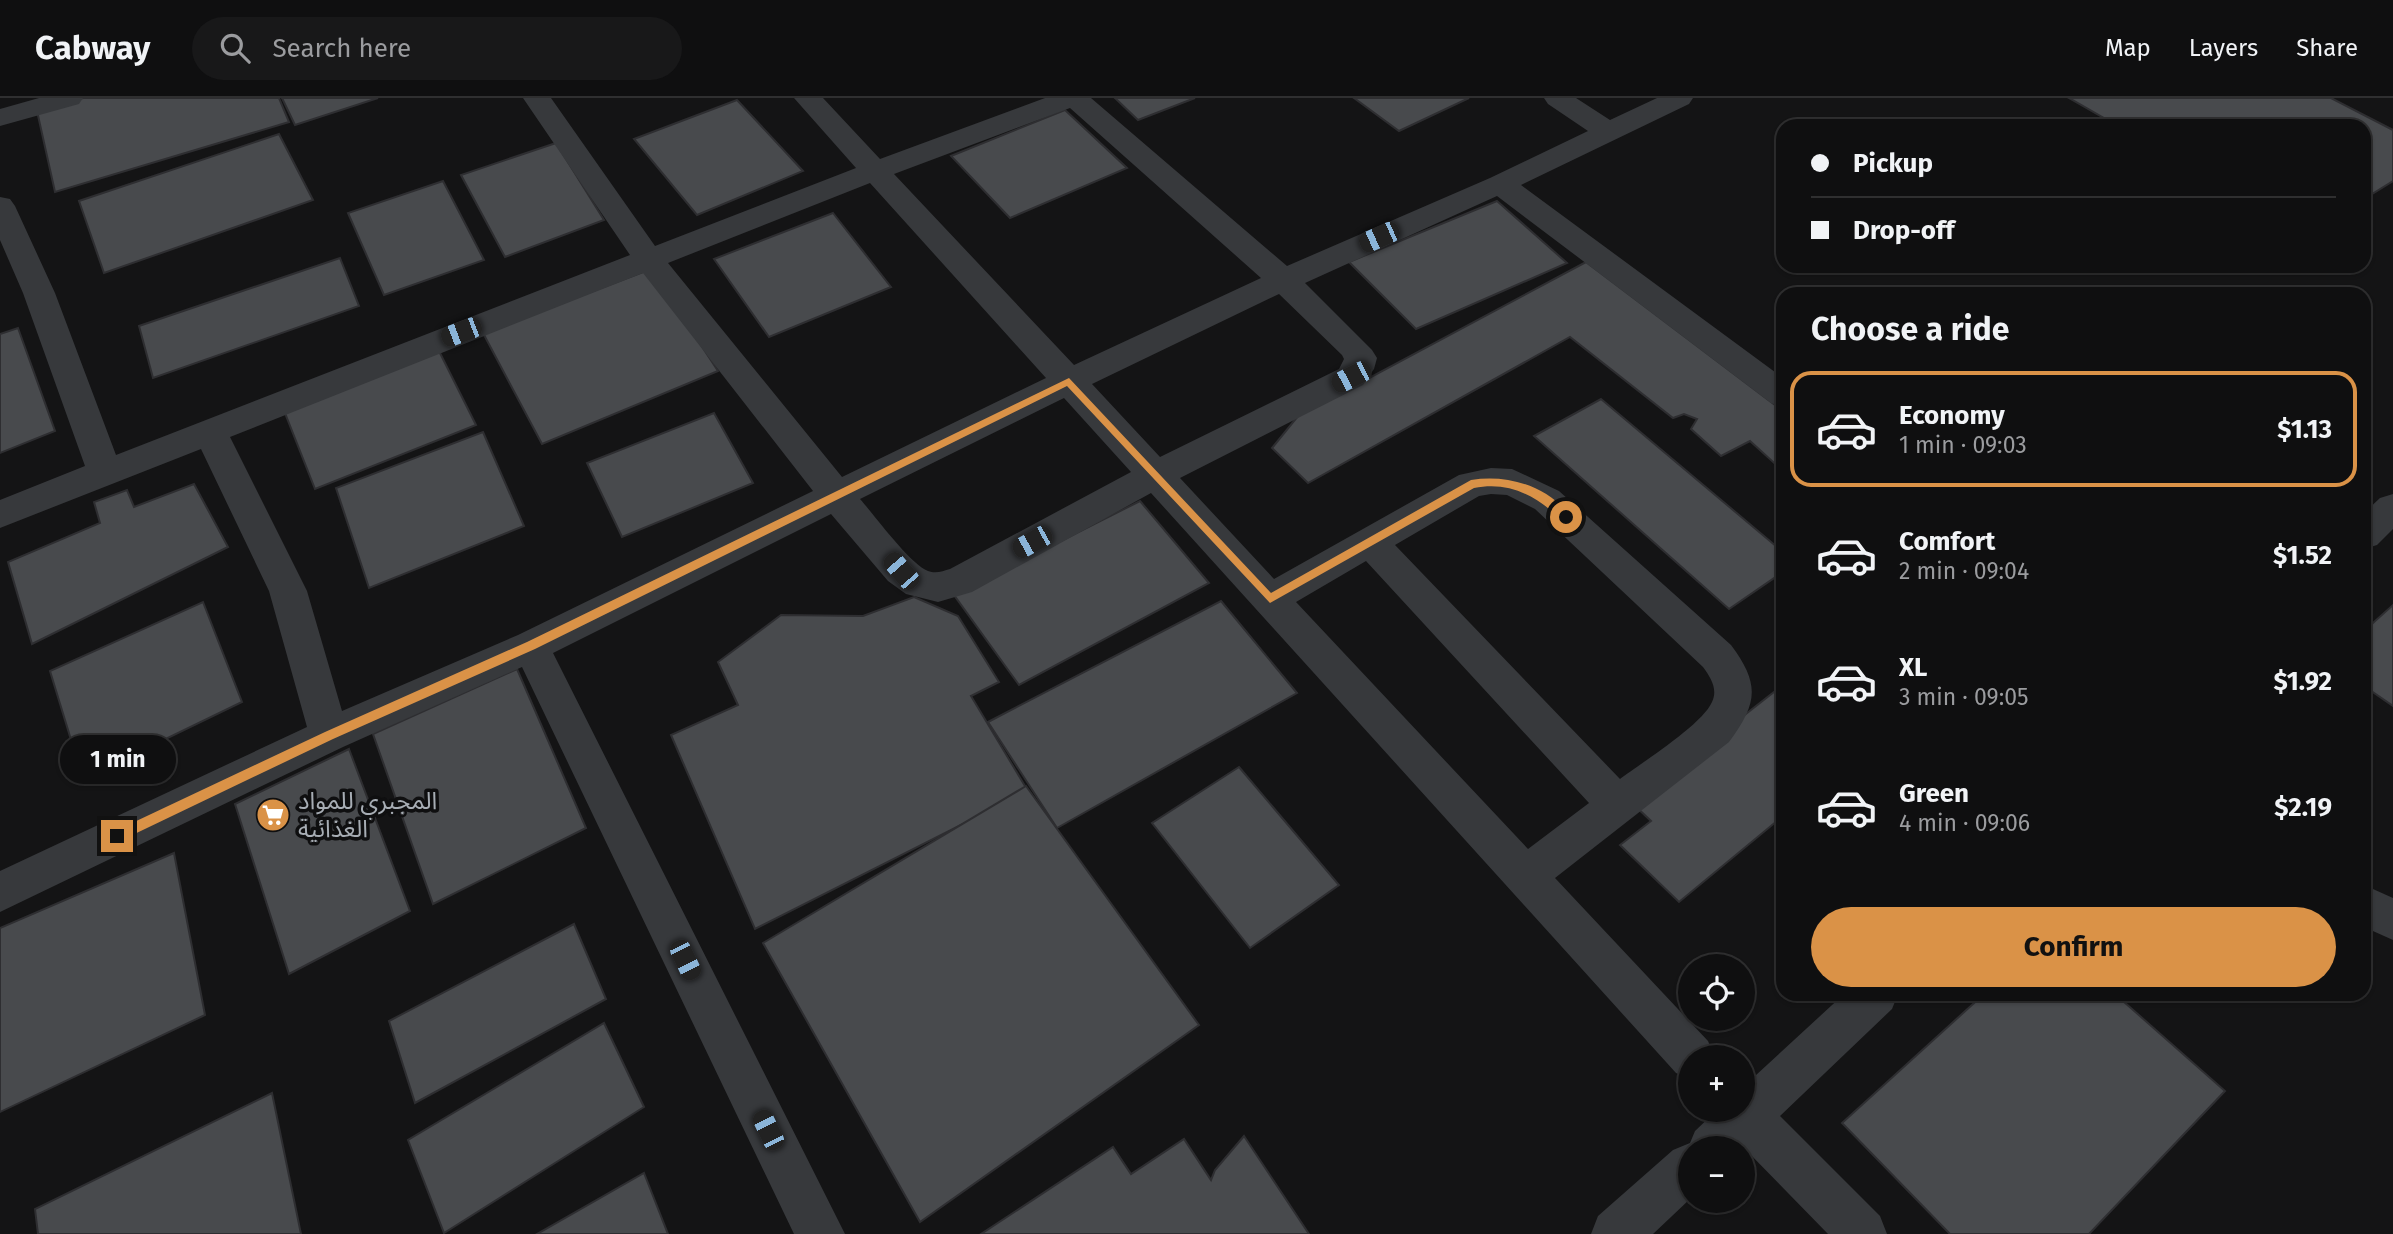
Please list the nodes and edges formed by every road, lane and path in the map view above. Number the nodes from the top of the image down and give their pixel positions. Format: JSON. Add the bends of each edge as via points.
{"nodes":[{"id":1,"x":69,"y":98,"type":"edge"},
{"id":2,"x":537,"y":98,"type":"edge"},
{"id":3,"x":808,"y":98,"type":"edge"},
{"id":4,"x":1073,"y":98,"type":"edge"},
{"id":5,"x":1558,"y":98,"type":"edge"},
{"id":6,"x":1679,"y":98,"type":"edge"},
{"id":7,"x":0,"y":118,"type":"edge"},
{"id":8,"x":1608,"y":132,"type":"junction"},
{"id":9,"x":875,"y":171,"type":"junction"},
{"id":10,"x":1500,"y":184,"type":"junction"},
{"id":11,"x":0,"y":206,"type":"edge"},
{"id":12,"x":649,"y":260,"type":"junction"},
{"id":13,"x":1283,"y":280,"type":"junction"},
{"id":14,"x":1069,"y":381,"type":"junction"},
{"id":15,"x":1776,"y":390,"type":"edge"},
{"id":16,"x":209,"y":430,"type":"junction"},
{"id":17,"x":105,"y":473,"type":"junction"},
{"id":18,"x":1155,"y":475,"type":"junction"},
{"id":19,"x":835,"y":494,"type":"junction"},
{"id":20,"x":2393,"y":508,"type":"edge"},
{"id":21,"x":0,"y":514,"type":"edge"},
{"id":22,"x":2371,"y":528,"type":"edge"},
{"id":23,"x":1369,"y":541,"type":"junction"},
{"id":24,"x":1270,"y":599,"type":"junction"},
{"id":25,"x":531,"y":646,"type":"junction"},
{"id":26,"x":329,"y":735,"type":"junction"},
{"id":27,"x":1617,"y":805,"type":"junction"},
{"id":28,"x":1525,"y":876,"type":"junction"},
{"id":29,"x":0,"y":892,"type":"edge"},
{"id":30,"x":2371,"y":909,"type":"edge"},
{"id":31,"x":2393,"y":920,"type":"edge"},
{"id":32,"x":1868,"y":1001,"type":"edge"},
{"id":33,"x":1681,"y":1045,"type":"edge"},
{"id":34,"x":1755,"y":1102,"type":"edge"},
{"id":35,"x":1735,"y":1122,"type":"edge"},
{"id":36,"x":1752,"y":1122,"type":"edge"},
{"id":37,"x":1723,"y":1136,"type":"edge"},
{"id":38,"x":1678,"y":1178,"type":"edge"},
{"id":39,"x":820,"y":1234,"type":"edge"},
{"id":40,"x":1616,"y":1234,"type":"edge"},
{"id":41,"x":1862,"y":1234,"type":"edge"}],
"edges":[{"from":1,"to":7,"type":"street"},
{"from":2,"to":12,"type":"street"},
{"from":3,"to":9,"type":"street"},
{"from":4,"to":9,"type":"street"},
{"from":4,"to":13,"type":"street"},
{"from":5,"to":8,"type":"street"},
{"from":6,"to":8,"type":"street"},
{"from":8,"to":10,"type":"street"},
{"from":9,"to":12,"type":"street"},
{"from":9,"to":14,"type":"street"},
{"from":10,"to":13,"type":"street"},
{"from":10,"to":15,"type":"street"},
{"from":11,"to":17,"type":"street","via":[[38,293]]},
{"from":12,"to":16,"type":"street"},
{"from":12,"to":19,"type":"street"},
{"from":13,"to":14,"type":"street"},
{"from":13,"to":18,"type":"street","via":[[1353,347],[1362,358],[1358,369],[1351,377]]},
{"from":14,"to":18,"type":"street"},
{"from":14,"to":19,"type":"street"},
{"from":16,"to":17,"type":"street"},
{"from":16,"to":26,"type":"street","via":[[288,591]]},
{"from":17,"to":21,"type":"street"},
{"from":18,"to":19,"type":"street","via":[[959,582],[938,587],[919,584],[901,571]]},
{"from":18,"to":24,"type":"street"},
{"from":19,"to":25,"type":"street"},
{"from":20,"to":22,"type":"street"},
{"from":23,"to":24,"type":"street"},
{"from":23,"to":27,"type":"street"},
{"from":23,"to":27,"type":"street","via":[[1471,484],[1512,482],[1547,500],[1717,656],[1735,687],[1731,709],[1715,730]]},
{"from":24,"to":28,"type":"street"},
{"from":25,"to":26,"type":"street"},
{"from":25,"to":39,"type":"street"},
{"from":26,"to":29,"type":"street"},
{"from":27,"to":28,"type":"street"},
{"from":28,"to":33,"type":"street"},
{"from":30,"to":31,"type":"street"},
{"from":32,"to":34,"type":"street"},
{"from":35,"to":37,"type":"street"},
{"from":36,"to":41,"type":"street"},
{"from":38,"to":40,"type":"street"}]}
